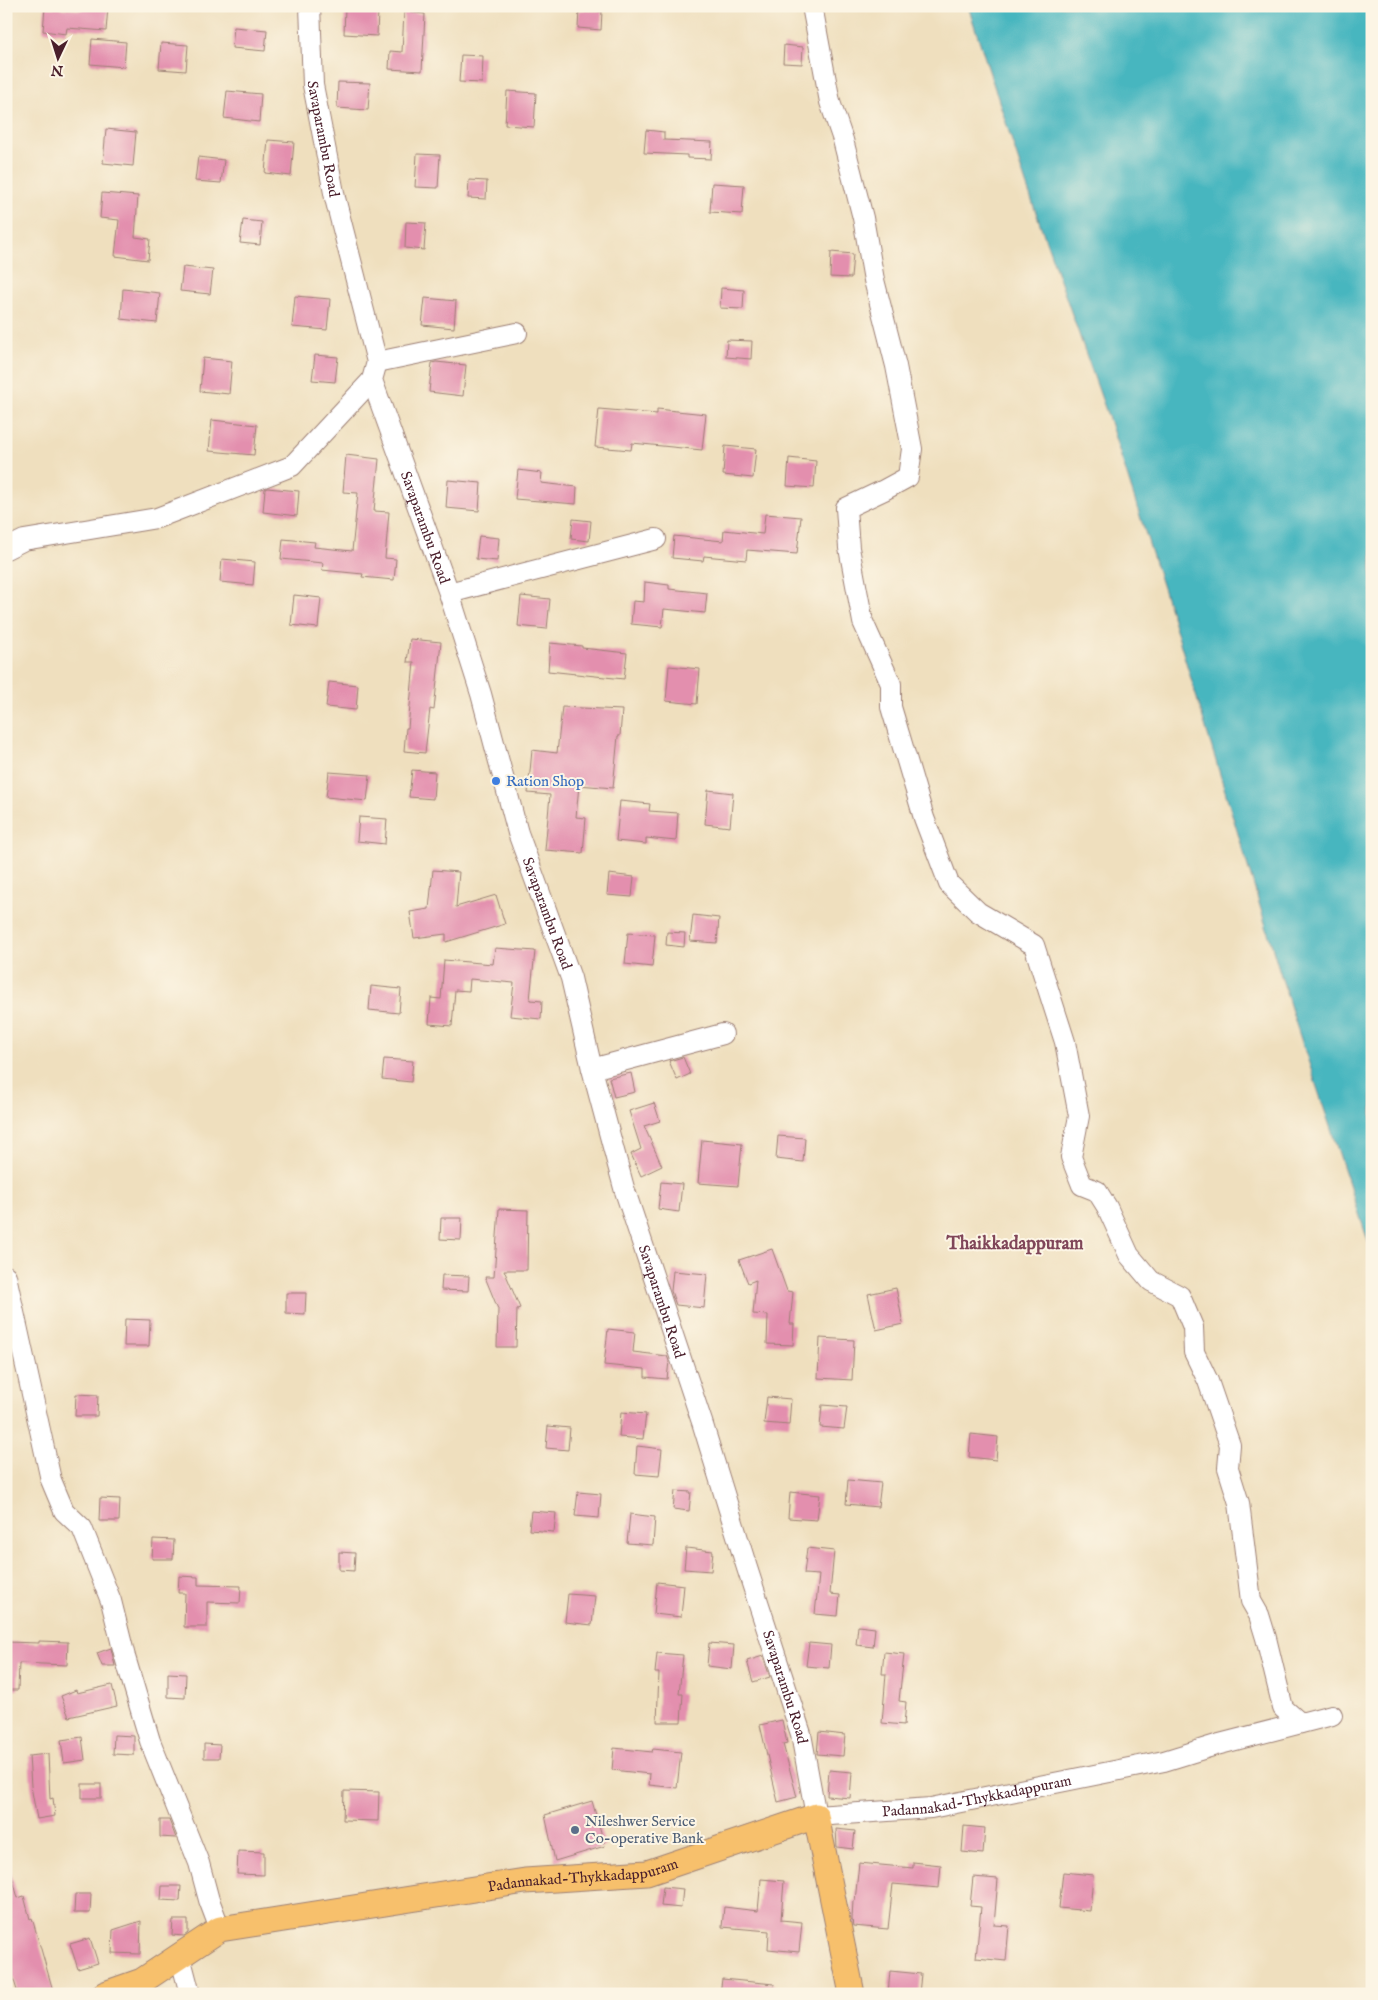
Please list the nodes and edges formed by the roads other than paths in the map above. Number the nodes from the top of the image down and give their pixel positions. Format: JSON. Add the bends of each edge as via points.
{"nodes":[{"id":1,"x":310,"y":6,"type":"edge"},
{"id":2,"x":812,"y":6,"type":"edge"},
{"id":3,"x":516,"y":333,"type":"dead end"},
{"id":4,"x":374,"y":371,"type":"junction"},
{"id":5,"x":656,"y":539,"type":"dead end"},
{"id":6,"x":6,"y":549,"type":"edge"},
{"id":7,"x":449,"y":593,"type":"junction"},
{"id":8,"x":723,"y":1034,"type":"dead end"},
{"id":9,"x":592,"y":1069,"type":"junction"},
{"id":10,"x":6,"y":1276,"type":"edge"},
{"id":11,"x":1332,"y":1715,"type":"dead end"},
{"id":12,"x":1300,"y":1723,"type":"junction"},
{"id":13,"x":816,"y":1816,"type":"junction"},
{"id":14,"x":220,"y":1929,"type":"junction"},
{"id":15,"x":180,"y":1956,"type":"junction"},
{"id":16,"x":106,"y":1994,"type":"edge"},
{"id":17,"x":190,"y":1994,"type":"edge"},
{"id":18,"x":852,"y":1994,"type":"edge"}],
"edges":[{"from":1,"to":4,"type":"street","name":"Savaparambu Road","via":[[313,85]]},
{"from":2,"to":12,"type":"street","via":[[830,102],[863,218],[912,449],[908,476],[846,508],[848,548],[863,622],[891,684],[891,707],[924,818],[949,884],[978,912],[1034,945],[1065,1042],[1079,1116],[1071,1157],[1082,1186],[1097,1192],[1129,1255],[1152,1281],[1180,1296],[1193,1327],[1194,1352],[1208,1381],[1230,1446],[1228,1468],[1239,1503],[1251,1601],[1266,1638],[1283,1708]]},
{"from":3,"to":4,"type":"street"},
{"from":4,"to":6,"type":"street","via":[[292,466],[157,518],[24,540]]},
{"from":4,"to":7,"type":"street","name":"Savaparambu Road"},
{"from":5,"to":7,"type":"street"},
{"from":7,"to":9,"type":"street","name":"Savaparambu Road","via":[[481,694],[518,833],[571,978]]},
{"from":8,"to":9,"type":"street"},
{"from":9,"to":13,"type":"street","name":"Savaparambu Road","via":[[624,1188],[801,1734]]},
{"from":10,"to":14,"type":"street","via":[[51,1480],[64,1511],[82,1528],[111,1601],[150,1741],[199,1864]]},
{"from":11,"to":12,"type":"street","name":"Padannakad-Thykkadappuram"},
{"from":12,"to":13,"type":"street","name":"Padannakad-Thykkadappuram","via":[[1164,1761],[931,1808]]},
{"from":13,"to":14,"type":"main road","name":"Padannakad-Thykkadappuram","via":[[647,1873],[524,1881]]},
{"from":13,"to":18,"type":"main road"},
{"from":14,"to":15,"type":"main road","name":"Padannakad-Thykkadappuram"},
{"from":15,"to":16,"type":"main road","name":"Padannakad-Thykkadappuram","via":[[142,1980]]},
{"from":15,"to":17,"type":"street"}]}
